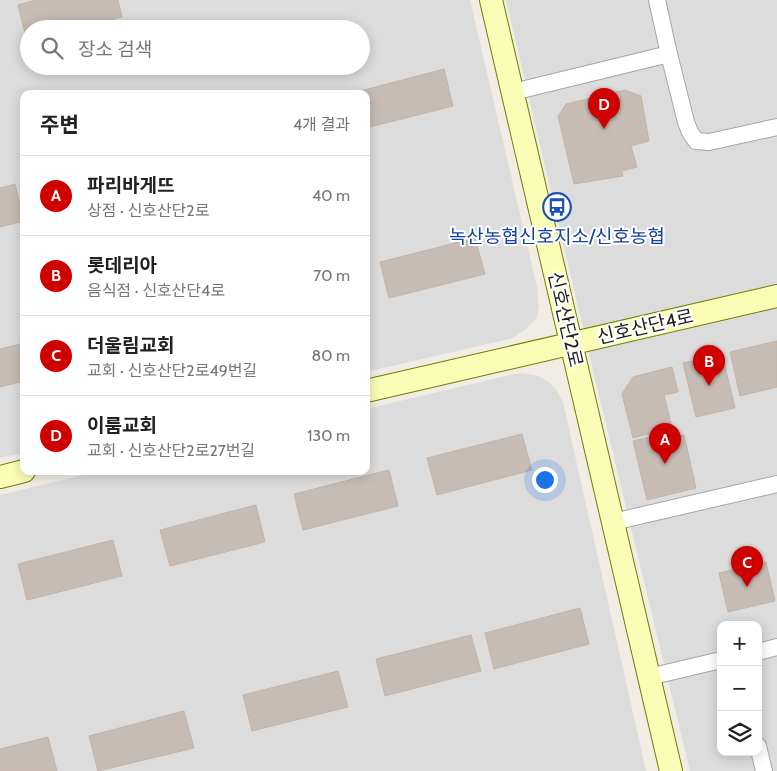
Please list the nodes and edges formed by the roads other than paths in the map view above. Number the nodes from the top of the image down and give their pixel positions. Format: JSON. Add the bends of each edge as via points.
{"nodes":[{"id":1,"x":491,"y":0,"type":"edge"},
{"id":2,"x":657,"y":0,"type":"edge"},
{"id":3,"x":669,"y":54,"type":"junction"},
{"id":4,"x":513,"y":92,"type":"junction"},
{"id":5,"x":777,"y":127,"type":"edge"},
{"id":6,"x":777,"y":296,"type":"edge"},
{"id":7,"x":571,"y":343,"type":"junction"},
{"id":8,"x":370,"y":390,"type":"edge"},
{"id":9,"x":20,"y":472,"type":"edge"},
{"id":10,"x":0,"y":477,"type":"edge"},
{"id":11,"x":777,"y":484,"type":"edge"},
{"id":12,"x":613,"y":522,"type":"junction"},
{"id":13,"x":777,"y":647,"type":"edge"},
{"id":14,"x":762,"y":651,"type":"edge"},
{"id":15,"x":717,"y":661,"type":"edge"},
{"id":16,"x":649,"y":677,"type":"junction"},
{"id":17,"x":760,"y":756,"type":"edge"},
{"id":18,"x":671,"y":771,"type":"edge"},
{"id":19,"x":764,"y":771,"type":"edge"}],
"edges":[{"from":1,"to":4,"type":"main road","name":"신호산단2로"},
{"from":2,"to":3,"type":"street"},
{"from":3,"to":4,"type":"street"},
{"from":3,"to":5,"type":"street","via":[[686,122],[696,141],[709,142]]},
{"from":4,"to":7,"type":"main road","name":"신호산단2로"},
{"from":6,"to":7,"type":"main road","name":"신호산단4로"},
{"from":7,"to":8,"type":"main road","name":"신호산단4로"},
{"from":7,"to":12,"type":"main road","name":"신호산단2로"},
{"from":9,"to":10,"type":"main road"},
{"from":11,"to":12,"type":"street"},
{"from":12,"to":16,"type":"main road","name":"신호산단2로"},
{"from":13,"to":14,"type":"street"},
{"from":15,"to":16,"type":"street"},
{"from":16,"to":18,"type":"main road","name":"신호산단2로"},
{"from":17,"to":19,"type":"street"}]}
